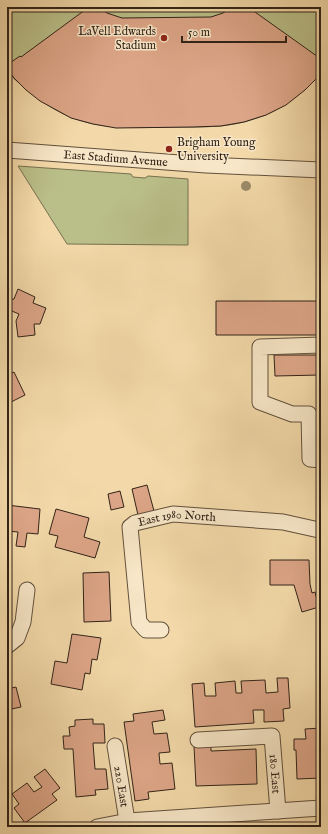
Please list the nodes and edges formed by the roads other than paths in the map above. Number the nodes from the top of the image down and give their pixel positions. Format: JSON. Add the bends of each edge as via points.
{"nodes":[{"id":1,"x":7,"y":150,"type":"edge"},
{"id":2,"x":321,"y":170,"type":"edge"},
{"id":3,"x":321,"y":345,"type":"edge"},
{"id":4,"x":321,"y":460,"type":"edge"},
{"id":5,"x":321,"y":531,"type":"edge"},
{"id":6,"x":27,"y":590,"type":"dead end"},
{"id":7,"x":161,"y":630,"type":"dead end"},
{"id":8,"x":7,"y":646,"type":"edge"},
{"id":9,"x":198,"y":740,"type":"dead end"},
{"id":10,"x":115,"y":746,"type":"dead end"},
{"id":11,"x":321,"y":808,"type":"edge"},
{"id":12,"x":278,"y":811,"type":"junction"},
{"id":13,"x":128,"y":824,"type":"edge"},
{"id":14,"x":97,"y":827,"type":"edge"}],
"edges":[{"from":1,"to":2,"type":"street","name":"East Stadium Avenue","via":[[220,166]]},
{"from":3,"to":4,"type":"street","via":[[260,347],[260,402],[292,414],[308,414],[310,459]]},
{"from":5,"to":7,"type":"street","name":"East 1980 North","via":[[283,522],[173,514],[135,523],[130,527],[139,622],[146,630]]},
{"from":6,"to":8,"type":"street","via":[[23,622],[17,638]]},
{"from":9,"to":12,"type":"street","name":"180 East","via":[[272,736]]},
{"from":10,"to":13,"type":"street","name":"220 East"},
{"from":11,"to":12,"type":"street"},
{"from":12,"to":13,"type":"street"},
{"from":13,"to":14,"type":"street"}]}
